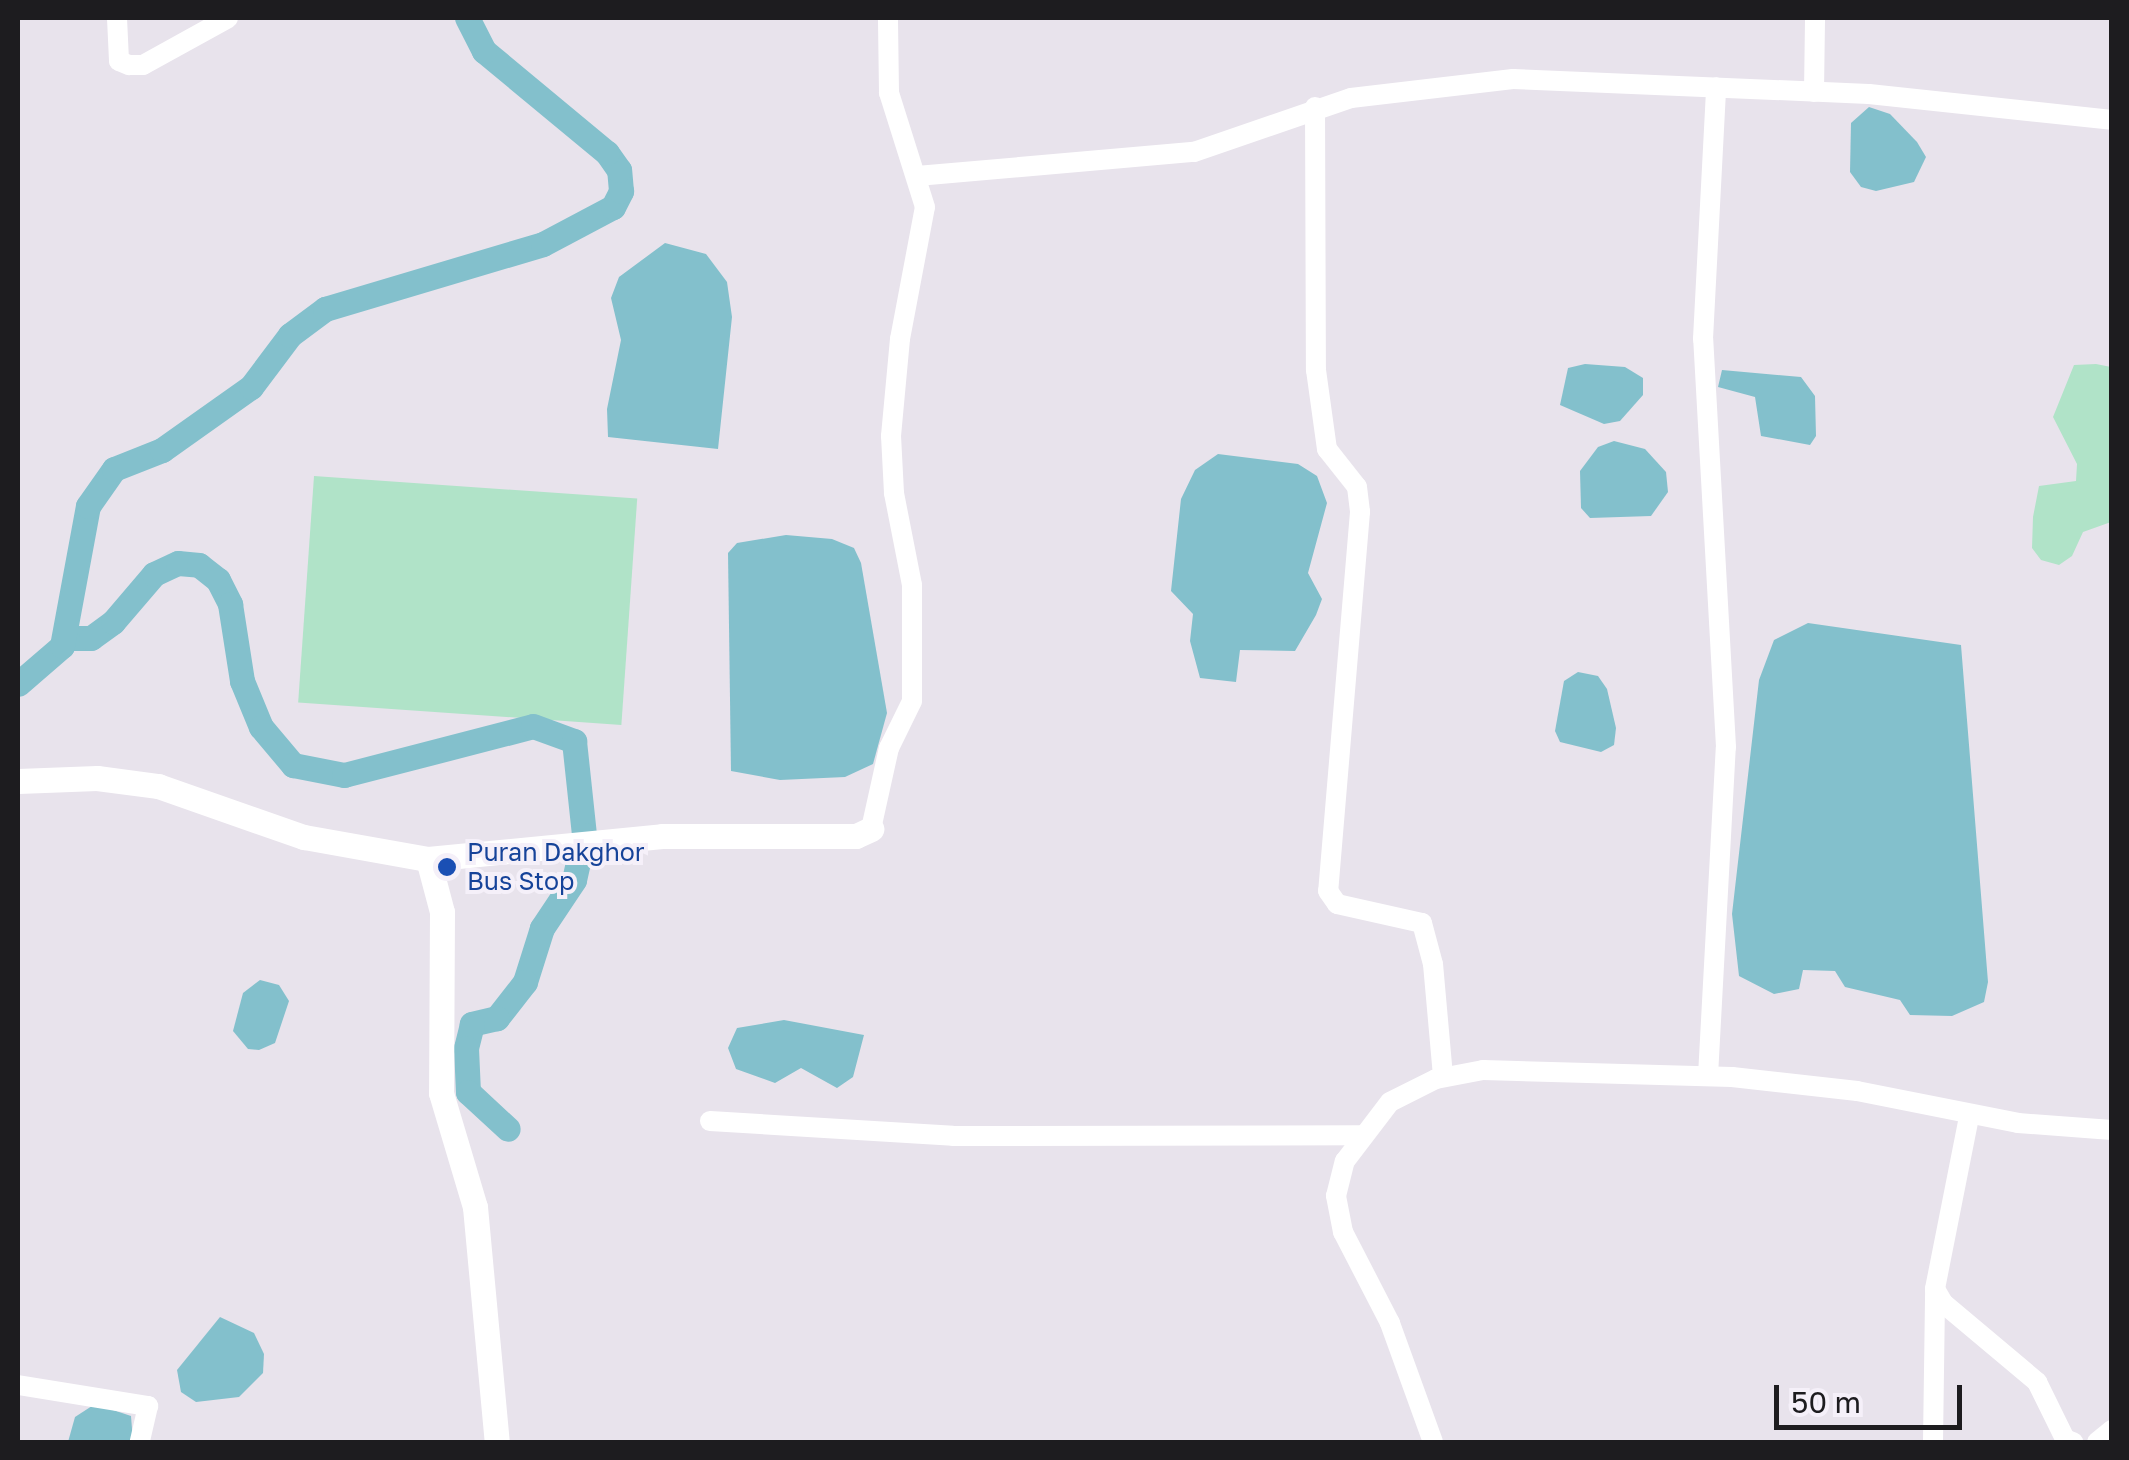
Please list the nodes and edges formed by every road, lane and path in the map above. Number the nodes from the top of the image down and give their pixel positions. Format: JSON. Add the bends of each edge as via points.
{"nodes":[{"id":1,"x":117,"y":18,"type":"edge"},
{"id":2,"x":228,"y":18,"type":"edge"},
{"id":3,"x":888,"y":18,"type":"edge"},
{"id":4,"x":1815,"y":18,"type":"edge"},
{"id":5,"x":1716,"y":87,"type":"junction"},
{"id":6,"x":1814,"y":92,"type":"junction"},
{"id":7,"x":1315,"y":107,"type":"junction"},
{"id":8,"x":2112,"y":120,"type":"edge"},
{"id":9,"x":917,"y":176,"type":"junction"},
{"id":10,"x":18,"y":781,"type":"edge"},
{"id":11,"x":871,"y":829,"type":"joint"},
{"id":12,"x":428,"y":859,"type":"junction"},
{"id":13,"x":1708,"y":1076,"type":"junction"},
{"id":14,"x":1443,"y":1077,"type":"junction"},
{"id":15,"x":710,"y":1121,"type":"dead end"},
{"id":16,"x":1968,"y":1122,"type":"dead end"},
{"id":17,"x":2112,"y":1130,"type":"edge"},
{"id":18,"x":1362,"y":1135,"type":"junction"},
{"id":19,"x":1936,"y":1289,"type":"junction"},
{"id":20,"x":18,"y":1385,"type":"edge"},
{"id":21,"x":2112,"y":1430,"type":"edge"},
{"id":22,"x":140,"y":1442,"type":"edge"},
{"id":23,"x":497,"y":1442,"type":"edge"},
{"id":24,"x":1433,"y":1442,"type":"edge"},
{"id":25,"x":1933,"y":1442,"type":"edge"},
{"id":26,"x":2073,"y":1442,"type":"edge"},
{"id":27,"x":2096,"y":1442,"type":"edge"}],
"edges":[{"from":1,"to":2,"type":"street","via":[[119,60],[142,65]]},
{"from":3,"to":9,"type":"street","via":[[884,66],[894,119]]},
{"from":4,"to":6,"type":"street"},
{"from":5,"to":6,"type":"street"},
{"from":5,"to":7,"type":"street","via":[[1514,80]]},
{"from":5,"to":13,"type":"street","via":[[1703,339],[1726,747]]},
{"from":6,"to":8,"type":"street"},
{"from":7,"to":9,"type":"street","via":[[1194,152]]},
{"from":7,"to":14,"type":"street","via":[[1316,370],[1328,449],[1357,486],[1360,512],[1328,891],[1338,904],[1422,923],[1433,964]]},
{"from":9,"to":11,"type":"street","via":[[924,234],[900,338],[891,436],[894,493],[912,584],[912,701],[890,748]]},
{"from":10,"to":12,"type":"street","via":[[97,778],[158,786],[304,837]]},
{"from":11,"to":12,"type":"street","via":[[856,836],[690,835]]},
{"from":12,"to":23,"type":"street","via":[[442,912],[441,1093],[475,1207]]},
{"from":13,"to":14,"type":"street","via":[[1482,1070]]},
{"from":13,"to":17,"type":"street"},
{"from":14,"to":18,"type":"street","via":[[1390,1102]]},
{"from":15,"to":18,"type":"street","via":[[953,1136]]},
{"from":16,"to":19,"type":"street"},
{"from":18,"to":24,"type":"street","via":[[1345,1161],[1336,1196],[1342,1232],[1390,1323]]},
{"from":19,"to":25,"type":"street"},
{"from":19,"to":26,"type":"street","via":[[1943,1303],[2037,1382],[2064,1439]]},
{"from":20,"to":22,"type":"street","via":[[148,1406]]},
{"from":21,"to":27,"type":"street"}]}
